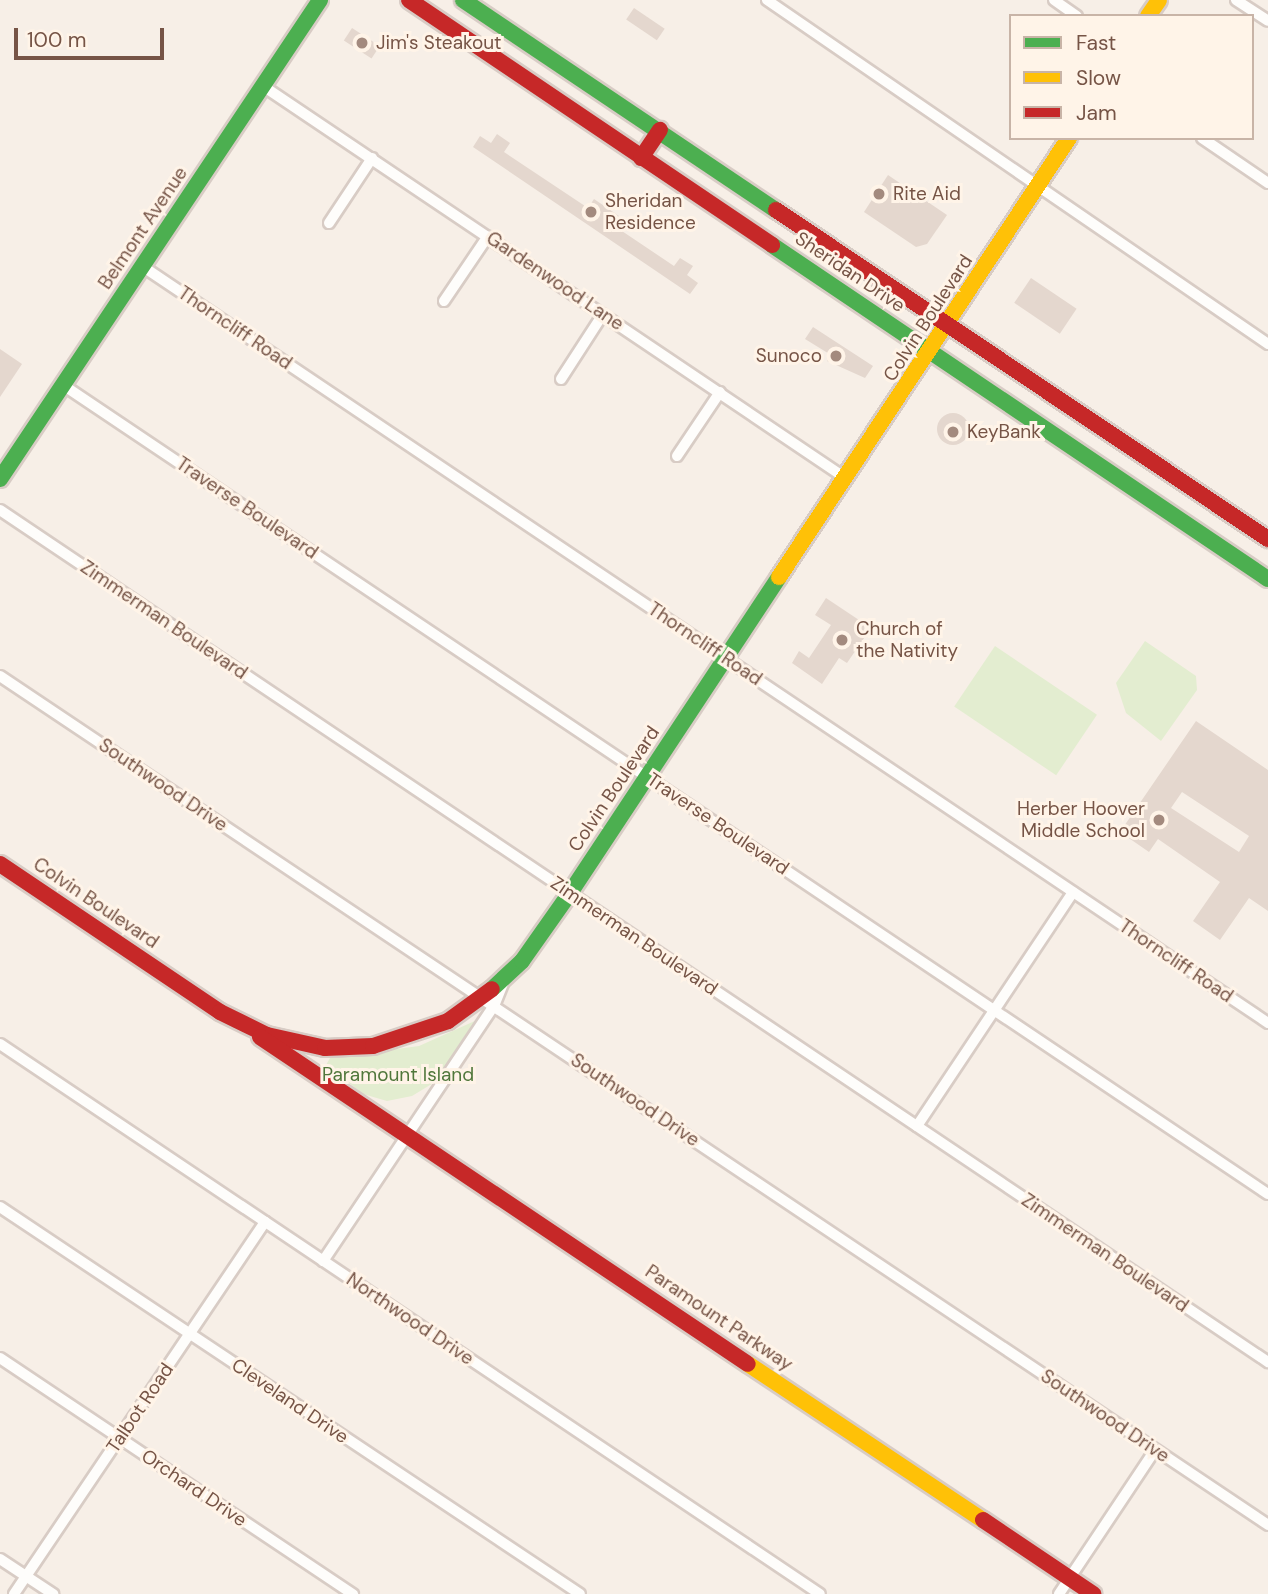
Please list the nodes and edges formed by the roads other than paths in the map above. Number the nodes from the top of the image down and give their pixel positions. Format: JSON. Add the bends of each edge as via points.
{"nodes":[{"id":1,"x":320,"y":0,"type":"edge"},
{"id":2,"x":409,"y":0,"type":"edge"},
{"id":3,"x":463,"y":0,"type":"edge"},
{"id":4,"x":767,"y":0,"type":"edge"},
{"id":5,"x":1054,"y":0,"type":"edge"},
{"id":6,"x":1236,"y":0,"type":"edge"},
{"id":7,"x":1074,"y":14,"type":"edge"},
{"id":8,"x":1268,"y":22,"type":"edge"},
{"id":9,"x":262,"y":86,"type":"junction"},
{"id":10,"x":660,"y":130,"type":"junction"},
{"id":11,"x":1068,"y":140,"type":"edge"},
{"id":12,"x":1205,"y":140,"type":"edge"},
{"id":13,"x":372,"y":158,"type":"junction"},
{"id":14,"x":641,"y":158,"type":"junction"},
{"id":15,"x":1268,"y":183,"type":"edge"},
{"id":16,"x":1036,"y":188,"type":"junction"},
{"id":17,"x":329,"y":223,"type":"dead end"},
{"id":18,"x":488,"y":236,"type":"junction"},
{"id":19,"x":142,"y":266,"type":"junction"},
{"id":20,"x":444,"y":301,"type":"dead end"},
{"id":21,"x":603,"y":314,"type":"junction"},
{"id":22,"x":949,"y":324,"type":"junction"},
{"id":23,"x":1268,"y":344,"type":"edge"},
{"id":24,"x":931,"y":353,"type":"junction"},
{"id":25,"x":561,"y":379,"type":"dead end"},
{"id":26,"x":63,"y":385,"type":"junction"},
{"id":27,"x":720,"y":392,"type":"junction"},
{"id":28,"x":677,"y":456,"type":"dead end"},
{"id":29,"x":847,"y":479,"type":"junction"},
{"id":30,"x":0,"y":480,"type":"edge"},
{"id":31,"x":0,"y":510,"type":"edge"},
{"id":32,"x":1268,"y":538,"type":"edge"},
{"id":33,"x":1268,"y":579,"type":"edge"},
{"id":34,"x":726,"y":659,"type":"junction"},
{"id":35,"x":0,"y":676,"type":"edge"},
{"id":36,"x":648,"y":776,"type":"junction"},
{"id":37,"x":0,"y":864,"type":"edge"},
{"id":38,"x":1073,"y":892,"type":"junction"},
{"id":39,"x":570,"y":893,"type":"junction"},
{"id":40,"x":489,"y":1002,"type":"junction"},
{"id":41,"x":995,"y":1010,"type":"junction"},
{"id":42,"x":1268,"y":1023,"type":"edge"},
{"id":43,"x":240,"y":1024,"type":"junction"},
{"id":44,"x":0,"y":1044,"type":"edge"},
{"id":45,"x":325,"y":1048,"type":"junction"},
{"id":46,"x":321,"y":1078,"type":"junction"},
{"id":47,"x":917,"y":1126,"type":"junction"},
{"id":48,"x":408,"y":1135,"type":"junction"},
{"id":49,"x":1268,"y":1194,"type":"edge"},
{"id":50,"x":0,"y":1206,"type":"edge"},
{"id":51,"x":265,"y":1222,"type":"junction"},
{"id":52,"x":323,"y":1261,"type":"junction"},
{"id":53,"x":191,"y":1334,"type":"junction"},
{"id":54,"x":0,"y":1358,"type":"edge"},
{"id":55,"x":1268,"y":1363,"type":"edge"},
{"id":56,"x":120,"y":1438,"type":"junction"},
{"id":57,"x":1155,"y":1450,"type":"junction"},
{"id":58,"x":1268,"y":1525,"type":"edge"},
{"id":59,"x":0,"y":1559,"type":"edge"},
{"id":60,"x":26,"y":1576,"type":"junction"},
{"id":61,"x":1069,"y":1578,"type":"junction"},
{"id":62,"x":14,"y":1594,"type":"edge"},
{"id":63,"x":53,"y":1594,"type":"edge"},
{"id":64,"x":353,"y":1594,"type":"edge"},
{"id":65,"x":580,"y":1594,"type":"edge"},
{"id":66,"x":820,"y":1594,"type":"edge"},
{"id":67,"x":1059,"y":1594,"type":"edge"},
{"id":68,"x":1093,"y":1594,"type":"edge"}],
"edges":[{"from":1,"to":9,"type":"street","name":"Belmont Avenue"},
{"from":2,"to":14,"type":"street","name":"Sheridan Drive"},
{"from":3,"to":10,"type":"street","name":"Sheridan Drive"},
{"from":4,"to":16,"type":"street"},
{"from":5,"to":7,"type":"street"},
{"from":6,"to":8,"type":"street"},
{"from":9,"to":13,"type":"street","name":"Gardenwood Lane"},
{"from":9,"to":19,"type":"street","name":"Belmont Avenue"},
{"from":10,"to":14,"type":"street"},
{"from":10,"to":22,"type":"street","name":"Sheridan Drive"},
{"from":11,"to":16,"type":"street","name":"Colvin Boulevard"},
{"from":12,"to":15,"type":"street"},
{"from":13,"to":17,"type":"street"},
{"from":13,"to":18,"type":"street","name":"Gardenwood Lane"},
{"from":14,"to":24,"type":"street","name":"Sheridan Drive"},
{"from":16,"to":22,"type":"street","name":"Colvin Boulevard"},
{"from":16,"to":23,"type":"street"},
{"from":18,"to":20,"type":"street"},
{"from":18,"to":21,"type":"street","name":"Gardenwood Lane"},
{"from":19,"to":26,"type":"street","name":"Belmont Avenue"},
{"from":19,"to":34,"type":"street","name":"Thorncliff Road"},
{"from":21,"to":25,"type":"street"},
{"from":21,"to":27,"type":"street","name":"Gardenwood Lane"},
{"from":22,"to":24,"type":"street","name":"Colvin Boulevard"},
{"from":22,"to":32,"type":"street","name":"Sheridan Drive"},
{"from":24,"to":29,"type":"street","name":"Colvin Boulevard"},
{"from":24,"to":33,"type":"street","name":"Sheridan Drive"},
{"from":26,"to":30,"type":"street","name":"Belmont Avenue"},
{"from":26,"to":36,"type":"street","name":"Traverse Boulevard"},
{"from":27,"to":28,"type":"street"},
{"from":27,"to":29,"type":"street","name":"Gardenwood Lane"},
{"from":29,"to":34,"type":"street","name":"Colvin Boulevard"},
{"from":31,"to":39,"type":"street","name":"Zimmerman Boulevard"},
{"from":34,"to":36,"type":"street","name":"Colvin Boulevard"},
{"from":34,"to":38,"type":"street","name":"Thorncliff Road"},
{"from":35,"to":40,"type":"street","name":"Southwood Drive"},
{"from":36,"to":39,"type":"street","name":"Colvin Boulevard"},
{"from":36,"to":41,"type":"street","name":"Traverse Boulevard"},
{"from":37,"to":43,"type":"street","name":"Colvin Boulevard"},
{"from":38,"to":41,"type":"street"},
{"from":38,"to":42,"type":"street","name":"Thorncliff Road"},
{"from":39,"to":40,"type":"street","name":"Colvin Boulevard"},
{"from":39,"to":47,"type":"street","name":"Zimmerman Boulevard"},
{"from":40,"to":45,"type":"street","name":"Colvin Boulevard","via":[[373,1046]]},
{"from":40,"to":48,"type":"street"},
{"from":40,"to":57,"type":"street","name":"Southwood Drive"},
{"from":41,"to":47,"type":"street"},
{"from":41,"to":49,"type":"street","name":"Traverse Boulevard"},
{"from":43,"to":45,"type":"street","name":"Colvin Boulevard"},
{"from":43,"to":46,"type":"street","name":"Paramount Parkway"},
{"from":44,"to":51,"type":"street","name":"Northwood Drive"},
{"from":45,"to":46,"type":"street","via":[[317,1061]]},
{"from":46,"to":48,"type":"street","name":"Paramount Parkway"},
{"from":47,"to":55,"type":"street","name":"Zimmerman Boulevard"},
{"from":48,"to":52,"type":"street"},
{"from":48,"to":61,"type":"street","name":"Paramount Parkway"},
{"from":50,"to":53,"type":"street","name":"Cleveland Drive"},
{"from":51,"to":52,"type":"street","name":"Northwood Drive"},
{"from":51,"to":53,"type":"street","name":"Talbot Road"},
{"from":52,"to":66,"type":"street","name":"Northwood Drive"},
{"from":53,"to":56,"type":"street","name":"Talbot Road"},
{"from":53,"to":65,"type":"street","name":"Cleveland Drive"},
{"from":54,"to":56,"type":"street","name":"Orchard Drive"},
{"from":56,"to":60,"type":"street","name":"Talbot Road"},
{"from":56,"to":64,"type":"street","name":"Orchard Drive"},
{"from":57,"to":58,"type":"street","name":"Southwood Drive"},
{"from":57,"to":61,"type":"street"},
{"from":59,"to":60,"type":"street"},
{"from":60,"to":62,"type":"street","name":"Talbot Road"},
{"from":60,"to":63,"type":"street"},
{"from":61,"to":67,"type":"street"},
{"from":61,"to":68,"type":"street","name":"Paramount Parkway"}]}
